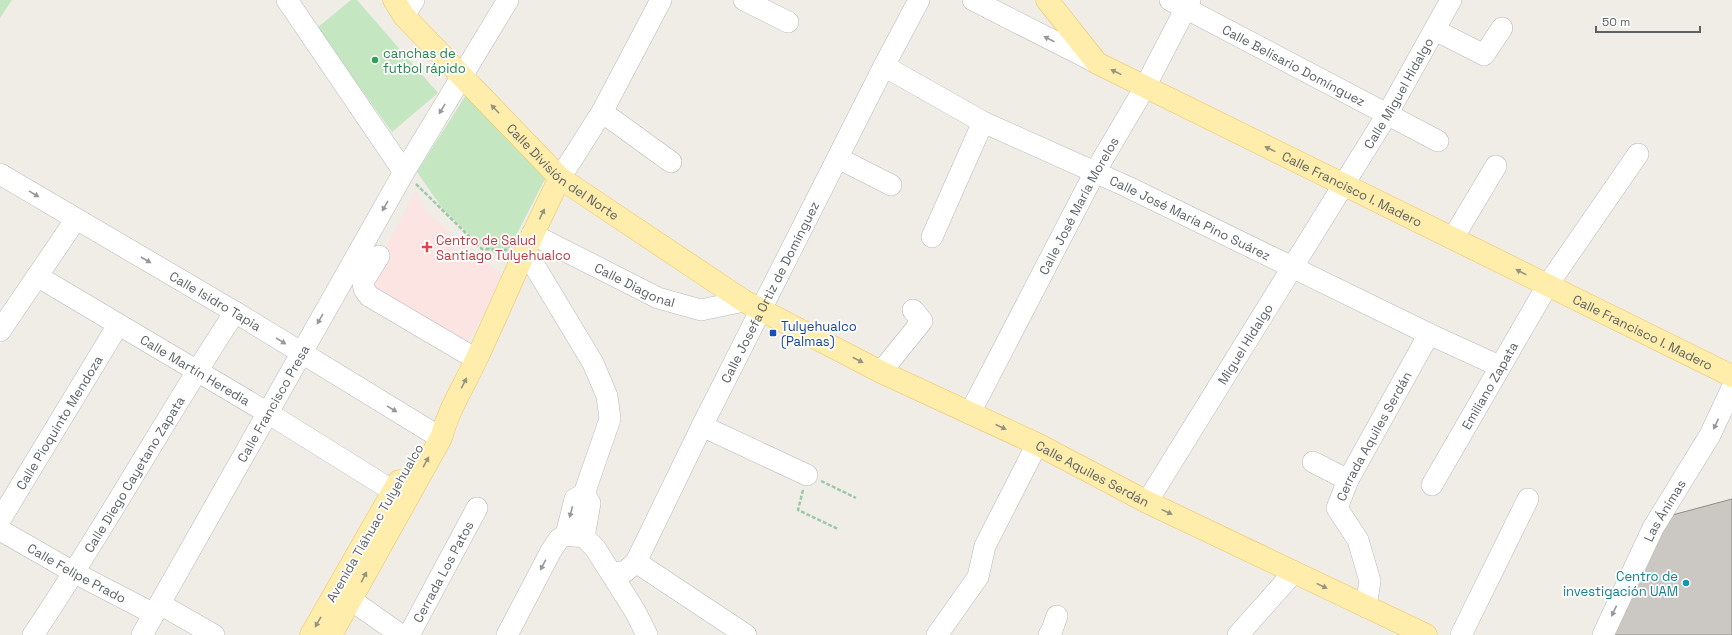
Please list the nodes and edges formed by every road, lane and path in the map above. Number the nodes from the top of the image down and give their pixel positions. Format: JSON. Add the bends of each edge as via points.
{"nodes":[{"id":1,"x":287,"y":0,"type":"edge"},
{"id":2,"x":508,"y":0,"type":"edge"},
{"id":3,"x":661,"y":0,"type":"edge"},
{"id":4,"x":744,"y":0,"type":"edge"},
{"id":5,"x":919,"y":0,"type":"edge"},
{"id":6,"x":973,"y":0,"type":"edge"},
{"id":7,"x":1047,"y":0,"type":"edge"},
{"id":8,"x":1451,"y":0,"type":"edge"},
{"id":9,"x":1182,"y":3,"type":"edge"},
{"id":10,"x":404,"y":5,"type":"edge"},
{"id":11,"x":788,"y":22,"type":"dead end"},
{"id":12,"x":1502,"y":28,"type":"dead end"},
{"id":13,"x":1435,"y":30,"type":"junction"},
{"id":14,"x":1097,"y":63,"type":"junction"},
{"id":15,"x":884,"y":66,"type":"junction"},
{"id":16,"x":462,"y":75,"type":"junction"},
{"id":17,"x":1145,"y":87,"type":"junction"},
{"id":18,"x":602,"y":112,"type":"junction"},
{"id":19,"x":1388,"y":113,"type":"junction"},
{"id":20,"x":983,"y":122,"type":"junction"},
{"id":21,"x":1438,"y":141,"type":"dead end"},
{"id":22,"x":1638,"y":154,"type":"dead end"},
{"id":23,"x":838,"y":158,"type":"junction"},
{"id":24,"x":671,"y":162,"type":"dead end"},
{"id":25,"x":1496,"y":166,"type":"dead end"},
{"id":26,"x":404,"y":172,"type":"junction"},
{"id":27,"x":1095,"y":172,"type":"junction"},
{"id":28,"x":0,"y":174,"type":"edge"},
{"id":29,"x":560,"y":178,"type":"junction"},
{"id":30,"x":891,"y":185,"type":"dead end"},
{"id":31,"x":1342,"y":185,"type":"junction"},
{"id":32,"x":76,"y":219,"type":"junction"},
{"id":33,"x":932,"y":237,"type":"dead end"},
{"id":34,"x":1453,"y":238,"type":"junction"},
{"id":35,"x":529,"y":242,"type":"junction"},
{"id":36,"x":379,"y":256,"type":"dead end"},
{"id":37,"x":1292,"y":267,"type":"junction"},
{"id":38,"x":37,"y":276,"type":"junction"},
{"id":39,"x":1547,"y":286,"type":"junction"},
{"id":40,"x":752,"y":306,"type":"junction"},
{"id":41,"x":913,"y":310,"type":"dead end"},
{"id":42,"x":235,"y":312,"type":"junction"},
{"id":43,"x":118,"y":325,"type":"junction"},
{"id":44,"x":0,"y":331,"type":"edge"},
{"id":45,"x":1429,"y":334,"type":"junction"},
{"id":46,"x":300,"y":354,"type":"junction"},
{"id":47,"x":476,"y":359,"type":"junction"},
{"id":48,"x":1499,"y":366,"type":"junction"},
{"id":49,"x":197,"y":371,"type":"junction"},
{"id":50,"x":881,"y":372,"type":"junction"},
{"id":51,"x":1732,"y":376,"type":"edge"},
{"id":52,"x":1732,"y":388,"type":"edge"},
{"id":53,"x":970,"y":412,"type":"junction"},
{"id":54,"x":268,"y":413,"type":"junction"},
{"id":55,"x":702,"y":426,"type":"junction"},
{"id":56,"x":438,"y":429,"type":"junction"},
{"id":57,"x":1037,"y":444,"type":"junction"},
{"id":58,"x":1313,"y":462,"type":"dead end"},
{"id":59,"x":807,"y":475,"type":"junction"},
{"id":60,"x":1348,"y":480,"type":"junction"},
{"id":61,"x":1432,"y":485,"type":"dead end"},
{"id":62,"x":393,"y":491,"type":"junction"},
{"id":63,"x":856,"y":498,"type":"dead end"},
{"id":64,"x":1528,"y":499,"type":"dead end"},
{"id":65,"x":1147,"y":502,"type":"junction"},
{"id":66,"x":477,"y":508,"type":"dead end"},
{"id":67,"x":0,"y":520,"type":"edge"},
{"id":68,"x":838,"y":529,"type":"dead end"},
{"id":69,"x":0,"y":530,"type":"edge"},
{"id":70,"x":575,"y":536,"type":"junction"},
{"id":71,"x":636,"y":562,"type":"junction"},
{"id":72,"x":1294,"y":572,"type":"junction"},
{"id":73,"x":75,"y":573,"type":"junction"},
{"id":74,"x":616,"y":582,"type":"junction"},
{"id":75,"x":344,"y":595,"type":"junction"},
{"id":76,"x":1366,"y":607,"type":"junction"},
{"id":77,"x":156,"y":609,"type":"junction"},
{"id":78,"x":33,"y":635,"type":"edge"},
{"id":79,"x":142,"y":635,"type":"edge"},
{"id":80,"x":214,"y":635,"type":"edge"},
{"id":81,"x":311,"y":635,"type":"edge"},
{"id":82,"x":331,"y":635,"type":"edge"},
{"id":83,"x":401,"y":635,"type":"edge"},
{"id":84,"x":409,"y":635,"type":"edge"},
{"id":85,"x":507,"y":635,"type":"edge"},
{"id":86,"x":632,"y":635,"type":"edge"},
{"id":87,"x":647,"y":635,"type":"edge"},
{"id":88,"x":746,"y":635,"type":"edge"},
{"id":89,"x":937,"y":635,"type":"edge"},
{"id":90,"x":1238,"y":635,"type":"edge"},
{"id":91,"x":1426,"y":635,"type":"edge"},
{"id":92,"x":1460,"y":635,"type":"edge"},
{"id":93,"x":1603,"y":635,"type":"edge"}],
"edges":[{"from":1,"to":26,"type":"street"},
{"from":2,"to":16,"type":"street","name":"Calle Francisco Presa"},
{"from":3,"to":18,"type":"street"},
{"from":4,"to":11,"type":"street"},
{"from":5,"to":15,"type":"street","name":"Calle Josefa Ortiz de Domínguez"},
{"from":14,"to":6,"type":"street","name":"Calle Francisco I. Madero","one_way":true},
{"from":7,"to":14,"type":"main road"},
{"from":8,"to":13,"type":"street","name":"Calle Miguel Hidalgo"},
{"from":9,"to":17,"type":"street","name":"Calle José María Morelos"},
{"from":9,"to":19,"type":"street","name":"Calle Belisario Domínguez"},
{"from":10,"to":16,"type":"main road","name":"Calle División del Norte"},
{"from":12,"to":13,"type":"street","via":[[1484,55]]},
{"from":13,"to":19,"type":"street","name":"Calle Miguel Hidalgo"},
{"from":17,"to":14,"type":"main road","name":"Calle Francisco I. Madero","one_way":true},
{"from":15,"to":20,"type":"street","name":"Calle José María Pino Suárez"},
{"from":15,"to":23,"type":"street","name":"Calle Josefa Ortiz de Domínguez"},
{"from":16,"to":26,"type":"street","name":"Calle Francisco Presa","one_way":true},
{"from":29,"to":16,"type":"main road","name":"Calle División del Norte","one_way":true},
{"from":17,"to":27,"type":"street","name":"Calle José María Morelos"},
{"from":31,"to":17,"type":"main road","name":"Calle Francisco I. Madero","one_way":true},
{"from":18,"to":24,"type":"street"},
{"from":18,"to":29,"type":"street"},
{"from":19,"to":21,"type":"street","name":"Calle Belisario Domínguez"},
{"from":19,"to":31,"type":"street","name":"Calle Miguel Hidalgo"},
{"from":20,"to":27,"type":"street","name":"Calle José María Pino Suárez"},
{"from":20,"to":33,"type":"street"},
{"from":22,"to":39,"type":"street","name":"Emiliano Zapata"},
{"from":23,"to":30,"type":"street"},
{"from":23,"to":40,"type":"street","name":"Calle Josefa Ortiz de Domínguez"},
{"from":25,"to":34,"type":"street"},
{"from":26,"to":35,"type":"path","via":[[482,249]]},
{"from":26,"to":46,"type":"street","name":"Calle Francisco Presa","one_way":true},
{"from":27,"to":37,"type":"street","name":"Calle José María Pino Suárez"},
{"from":27,"to":53,"type":"street","name":"Calle José María Morelos"},
{"from":28,"to":32,"type":"street","name":"Calle Isidro Tapia","one_way":true},
{"from":35,"to":29,"type":"main road","name":"Avenida Tláhuac Tulyehualco","one_way":true},
{"from":29,"to":40,"type":"main road","name":"Calle División del Norte"},
{"from":31,"to":34,"type":"main road","name":"Calle Francisco I. Madero"},
{"from":31,"to":37,"type":"street","name":"Miguel Hidalgo"},
{"from":32,"to":38,"type":"street"},
{"from":32,"to":42,"type":"street","name":"Calle Isidro Tapia","one_way":true},
{"from":39,"to":34,"type":"main road","name":"Calle Francisco I. Madero","one_way":true},
{"from":35,"to":40,"type":"street","name":"Calle Diagonal","via":[[658,298],[701,310]]},
{"from":35,"to":47,"type":"main road","name":"Avenida Tláhuac Tulyehualco"},
{"from":35,"to":70,"type":"street","via":[[593,363],[607,396],[610,419],[584,494],[590,502]]},
{"from":36,"to":47,"type":"street","via":[[363,282],[369,296]]},
{"from":37,"to":45,"type":"street","name":"Calle José María Pino Suárez"},
{"from":37,"to":65,"type":"street","name":"Miguel Hidalgo"},
{"from":38,"to":43,"type":"street","name":"Calle Martín Heredia"},
{"from":38,"to":44,"type":"street"},
{"from":39,"to":48,"type":"street","name":"Emiliano Zapata"},
{"from":39,"to":51,"type":"main road","name":"Calle Francisco I. Madero"},
{"from":40,"to":50,"type":"main road","name":"Calle Aquiles Serdán","one_way":true},
{"from":40,"to":55,"type":"street","name":"Calle Josefa Ortiz de Domínguez"},
{"from":41,"to":50,"type":"street","via":[[922,320]]},
{"from":42,"to":46,"type":"street","name":"Calle Isidro Tapia","one_way":true},
{"from":42,"to":49,"type":"street","name":"Calle Diego Cayetano Zapata"},
{"from":43,"to":49,"type":"street","name":"Calle Martín Heredia"},
{"from":43,"to":67,"type":"street","name":"Calle Pioquinto Mendoza"},
{"from":45,"to":48,"type":"street","name":"Calle José María Pino Suárez"},
{"from":45,"to":60,"type":"street","name":"Cerrada Aquiles Serdán"},
{"from":46,"to":54,"type":"street","name":"Calle Francisco Presa"},
{"from":46,"to":56,"type":"street","name":"Calle Isidro Tapia","one_way":true},
{"from":56,"to":47,"type":"main road","name":"Avenida Tláhuac Tulyehualco","one_way":true},
{"from":48,"to":61,"type":"street","name":"Emiliano Zapata"},
{"from":49,"to":54,"type":"street","name":"Calle Martín Heredia"},
{"from":49,"to":73,"type":"street","name":"Calle Diego Cayetano Zapata"},
{"from":50,"to":53,"type":"main road","name":"Calle Aquiles Serdán"},
{"from":52,"to":93,"type":"street","name":"Las Ánimas","one_way":true,"via":[[1710,435],[1652,528]]},
{"from":53,"to":57,"type":"main road","name":"Calle Aquiles Serdán","one_way":true},
{"from":54,"to":62,"type":"street","name":"Calle Martín Heredia"},
{"from":54,"to":77,"type":"street","name":"Calle Francisco Presa"},
{"from":55,"to":59,"type":"street"},
{"from":55,"to":71,"type":"street","name":"Calle Josefa Ortiz de Domínguez"},
{"from":56,"to":62,"type":"main road","name":"Avenida Tláhuac Tulyehualco","via":[[416,450]]},
{"from":75,"to":56,"type":"main road","name":"Avenida Tláhuac Tulyehualco","one_way":true},
{"from":57,"to":65,"type":"main road","name":"Calle Aquiles Serdán"},
{"from":57,"to":89,"type":"street","via":[[985,546],[978,577]]},
{"from":58,"to":60,"type":"street"},
{"from":59,"to":63,"type":"path"},
{"from":59,"to":68,"type":"path","via":[[798,510]]},
{"from":60,"to":76,"type":"street","name":"Cerrada Aquiles Serdán","via":[[1337,508],[1358,540],[1370,581]]},
{"from":62,"to":75,"type":"main road","name":"Avenida Tláhuac Tulyehualco"},
{"from":64,"to":92,"type":"street"},
{"from":65,"to":72,"type":"main road","name":"Calle Aquiles Serdán","one_way":true},
{"from":66,"to":84,"type":"street","name":"Cerrada Los Patos"},
{"from":69,"to":73,"type":"street","name":"Calle Felipe Prado"},
{"from":70,"to":74,"type":"street","via":[[595,548]]},
{"from":70,"to":85,"type":"street","one_way":true,"via":[[559,539]]},
{"from":71,"to":74,"type":"street"},
{"from":71,"to":88,"type":"street"},
{"from":72,"to":76,"type":"main road","name":"Calle Aquiles Serdán","one_way":true},
{"from":72,"to":90,"type":"street"},
{"from":73,"to":77,"type":"street","name":"Calle Felipe Prado"},
{"from":73,"to":78,"type":"street","name":"Calle Diego Cayetano Zapata"},
{"from":74,"to":86,"type":"street","via":[[623,618]]},
{"from":74,"to":87,"type":"street"},
{"from":75,"to":81,"type":"main road","name":"Avenida Tláhuac Tulyehualco","one_way":true},
{"from":75,"to":82,"type":"main road","name":"Avenida Tláhuac Tulyehualco"},
{"from":75,"to":83,"type":"street"},
{"from":76,"to":91,"type":"main road","name":"Calle Aquiles Serdán"},
{"from":77,"to":79,"type":"street","name":"Calle Francisco Presa"},
{"from":77,"to":80,"type":"street","name":"Calle Felipe Prado"}]}
